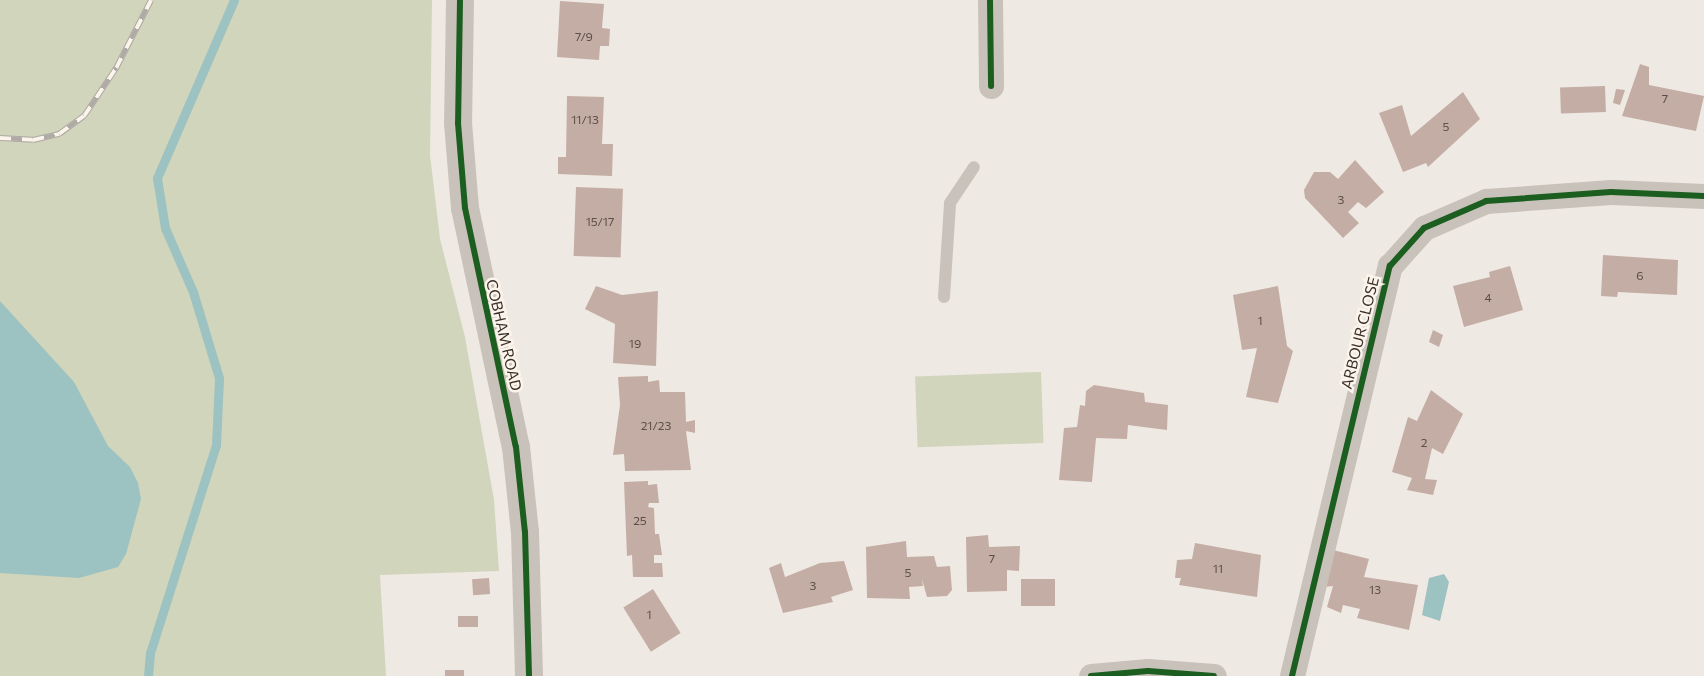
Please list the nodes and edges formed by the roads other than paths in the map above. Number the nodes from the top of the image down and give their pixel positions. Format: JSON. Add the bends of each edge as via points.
{"nodes":[{"id":1,"x":460,"y":0,"type":"edge"},
{"id":2,"x":990,"y":0,"type":"edge"},
{"id":3,"x":991,"y":86,"type":"dead end"},
{"id":4,"x":974,"y":168,"type":"dead end"},
{"id":5,"x":1704,"y":196,"type":"edge"},
{"id":6,"x":944,"y":297,"type":"dead end"},
{"id":7,"x":1148,"y":674,"type":"edge"},
{"id":8,"x":529,"y":676,"type":"edge"},
{"id":9,"x":1091,"y":676,"type":"edge"},
{"id":10,"x":1214,"y":676,"type":"edge"},
{"id":11,"x":1292,"y":676,"type":"edge"}],
"edges":[{"from":1,"to":8,"type":"street","name":"COBHAM ROAD","via":[[458,123],[465,208],[516,447],[525,532]]},
{"from":2,"to":3,"type":"street"},
{"from":4,"to":6,"type":"lane","via":[[950,203]]},
{"from":5,"to":11,"type":"street","name":"ARBOUR CLOSE","via":[[1611,192],[1486,201],[1424,228],[1390,266]]},
{"from":7,"to":9,"type":"street"},
{"from":7,"to":10,"type":"street"}]}
